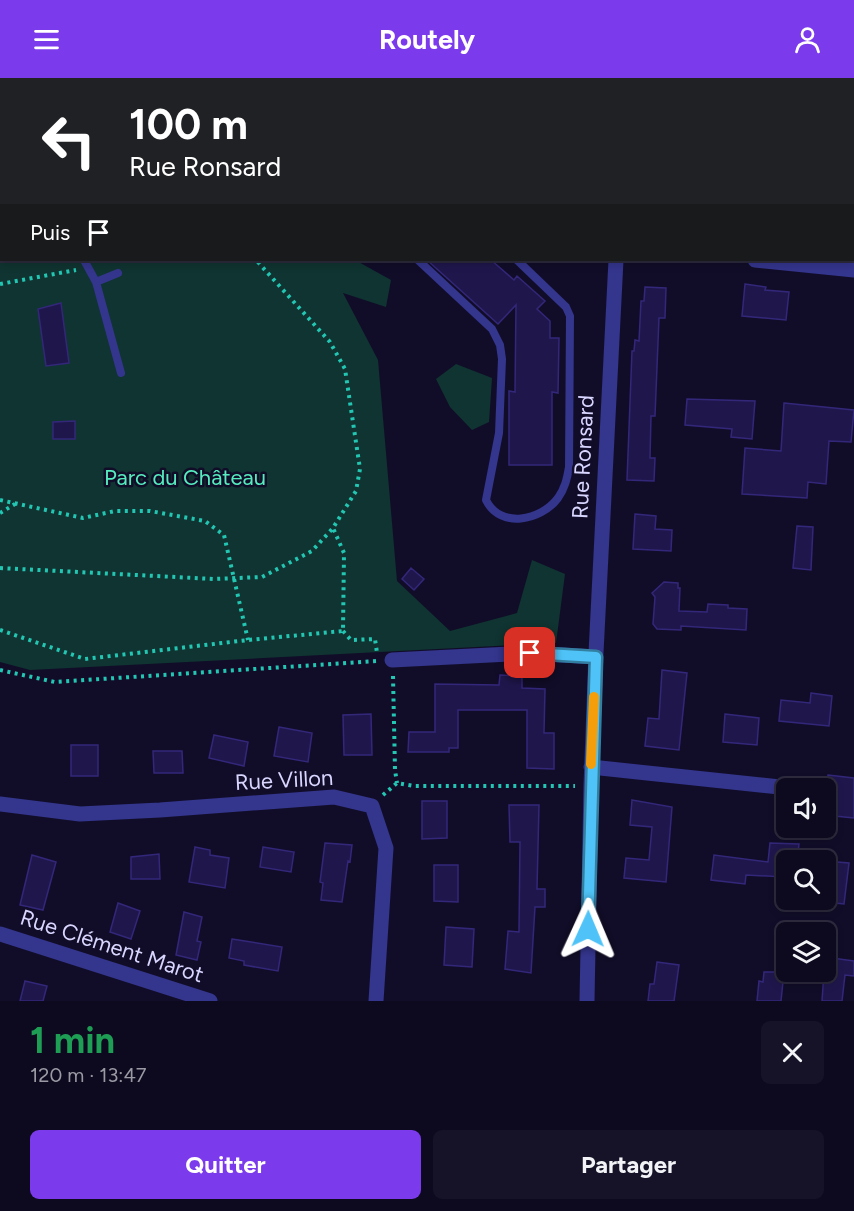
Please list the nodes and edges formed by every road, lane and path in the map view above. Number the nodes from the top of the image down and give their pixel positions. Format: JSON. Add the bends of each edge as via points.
{"nodes":[{"id":1,"x":84,"y":261,"type":"edge"},
{"id":2,"x":257,"y":261,"type":"edge"},
{"id":3,"x":419,"y":261,"type":"edge"},
{"id":4,"x":518,"y":261,"type":"edge"},
{"id":5,"x":616,"y":261,"type":"edge"},
{"id":6,"x":765,"y":261,"type":"edge"},
{"id":7,"x":88,"y":268,"type":"junction"},
{"id":8,"x":854,"y":270,"type":"edge"},
{"id":9,"x":118,"y":273,"type":"dead end"},
{"id":10,"x":96,"y":282,"type":"junction"},
{"id":11,"x":0,"y":284,"type":"edge"},
{"id":12,"x":121,"y":374,"type":"dead end"},
{"id":13,"x":0,"y":500,"type":"edge"},
{"id":14,"x":16,"y":503,"type":"junction"},
{"id":15,"x":0,"y":513,"type":"edge"},
{"id":16,"x":333,"y":528,"type":"junction"},
{"id":17,"x":0,"y":567,"type":"edge"},
{"id":18,"x":236,"y":578,"type":"junction"},
{"id":19,"x":0,"y":630,"type":"edge"},
{"id":20,"x":343,"y":631,"type":"junction"},
{"id":21,"x":248,"y":639,"type":"junction"},
{"id":22,"x":596,"y":657,"type":"junction"},
{"id":23,"x":386,"y":660,"type":"junction"},
{"id":24,"x":0,"y":670,"type":"edge"},
{"id":25,"x":591,"y":767,"type":"junction"},
{"id":26,"x":398,"y":783,"type":"junction"},
{"id":27,"x":591,"y":786,"type":"junction"},
{"id":28,"x":776,"y":787,"type":"edge"},
{"id":29,"x":0,"y":804,"type":"edge"},
{"id":30,"x":372,"y":806,"type":"junction"},
{"id":31,"x":0,"y":934,"type":"edge"},
{"id":32,"x":210,"y":1001,"type":"edge"},
{"id":33,"x":376,"y":1001,"type":"edge"},
{"id":34,"x":587,"y":1001,"type":"edge"}],
"edges":[{"from":1,"to":7,"type":"lane"},
{"from":2,"to":16,"type":"path","via":[[330,342],[345,369],[360,469],[356,491]]},
{"from":3,"to":4,"type":"lane","via":[[492,329],[500,345],[500,433],[486,500],[496,513],[513,520],[549,507],[567,484],[569,467],[570,316],[566,307]]},
{"from":5,"to":22,"type":"street","name":"Rue Ronsard"},
{"from":6,"to":8,"type":"street"},
{"from":7,"to":10,"type":"lane"},
{"from":7,"to":11,"type":"path"},
{"from":9,"to":10,"type":"lane"},
{"from":10,"to":12,"type":"lane"},
{"from":13,"to":14,"type":"path"},
{"from":14,"to":15,"type":"path"},
{"from":14,"to":18,"type":"path","via":[[83,518],[115,511],[150,511],[205,521],[224,535]]},
{"from":16,"to":18,"type":"path","via":[[312,552],[262,577]]},
{"from":16,"to":20,"type":"path","via":[[344,553]]},
{"from":17,"to":18,"type":"path"},
{"from":18,"to":21,"type":"path"},
{"from":19,"to":21,"type":"path","via":[[84,658]]},
{"from":20,"to":21,"type":"path"},
{"from":20,"to":23,"type":"path","via":[[351,640],[375,639]]},
{"from":22,"to":23,"type":"street","via":[[530,653]]},
{"from":22,"to":25,"type":"street","name":"Rue Ronsard"},
{"from":23,"to":24,"type":"path","via":[[55,682]]},
{"from":23,"to":26,"type":"path"},
{"from":25,"to":27,"type":"street","name":"Rue Ronsard"},
{"from":25,"to":28,"type":"street"},
{"from":26,"to":27,"type":"path"},
{"from":26,"to":30,"type":"path"},
{"from":27,"to":34,"type":"street","name":"Rue Ronsard"},
{"from":29,"to":30,"type":"street","name":"Rue Villon","via":[[80,814],[334,797]]},
{"from":30,"to":33,"type":"street","via":[[386,848]]},
{"from":31,"to":32,"type":"street","name":"Rue Clément Marot"}]}
